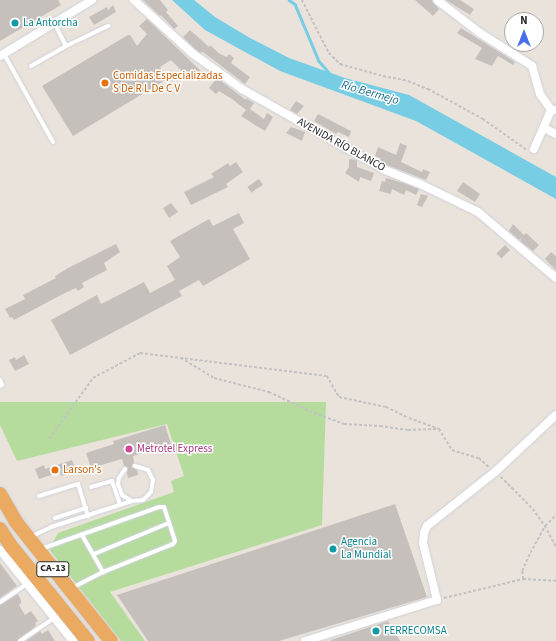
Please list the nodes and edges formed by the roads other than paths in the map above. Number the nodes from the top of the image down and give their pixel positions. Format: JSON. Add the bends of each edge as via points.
{"nodes":[{"id":1,"x":92,"y":0,"type":"edge"},
{"id":2,"x":134,"y":0,"type":"edge"},
{"id":3,"x":437,"y":0,"type":"edge"},
{"id":4,"x":55,"y":24,"type":"junction"},
{"id":5,"x":108,"y":26,"type":"dead end"},
{"id":6,"x":66,"y":46,"type":"junction"},
{"id":7,"x":2,"y":55,"type":"edge"},
{"id":8,"x":31,"y":66,"type":"dead end"},
{"id":9,"x":553,"y":110,"type":"edge"},
{"id":10,"x":544,"y":128,"type":"junction"},
{"id":11,"x":556,"y":134,"type":"edge"},
{"id":12,"x":53,"y":142,"type":"dead end"},
{"id":13,"x":534,"y":149,"type":"road end"},
{"id":14,"x":556,"y":278,"type":"edge"},
{"id":15,"x":0,"y":380,"type":"edge"},
{"id":16,"x":0,"y":386,"type":"edge"},
{"id":17,"x":556,"y":415,"type":"edge"},
{"id":18,"x":135,"y":466,"type":"dead end"},
{"id":19,"x":126,"y":469,"type":"dead end"},
{"id":20,"x":91,"y":487,"type":"dead end"},
{"id":21,"x":0,"y":494,"type":"edge"},
{"id":22,"x":39,"y":496,"type":"dead end"},
{"id":23,"x":132,"y":501,"type":"junction"},
{"id":24,"x":120,"y":504,"type":"junction"},
{"id":25,"x":86,"y":508,"type":"junction"},
{"id":26,"x":88,"y":516,"type":"junction"},
{"id":27,"x":55,"y":518,"type":"dead end"},
{"id":28,"x":169,"y":523,"type":"junction"},
{"id":29,"x":0,"y":529,"type":"edge"},
{"id":30,"x":82,"y":535,"type":"junction"},
{"id":31,"x":29,"y":538,"type":"junction"},
{"id":32,"x":0,"y":550,"type":"edge"},
{"id":33,"x":38,"y":551,"type":"junction"},
{"id":34,"x":94,"y":554,"type":"junction"},
{"id":35,"x":103,"y":572,"type":"junction"},
{"id":36,"x":27,"y":584,"type":"junction"},
{"id":37,"x":69,"y":590,"type":"junction"},
{"id":38,"x":0,"y":602,"type":"edge"},
{"id":39,"x":55,"y":618,"type":"junction"},
{"id":40,"x":20,"y":641,"type":"edge"},
{"id":41,"x":73,"y":641,"type":"edge"},
{"id":42,"x":88,"y":641,"type":"edge"},
{"id":43,"x":111,"y":641,"type":"edge"},
{"id":44,"x":305,"y":641,"type":"edge"}],
"edges":[{"from":1,"to":4,"type":"street"},
{"from":2,"to":14,"type":"street","name":"AVENIDA RÍO BLANCO","via":[[192,53],[242,89],[385,170],[478,212]]},
{"from":3,"to":9,"type":"street","via":[[480,33],[532,66],[540,94]]},
{"from":4,"to":6,"type":"lane"},
{"from":4,"to":7,"type":"street"},
{"from":5,"to":6,"type":"lane"},
{"from":6,"to":8,"type":"lane"},
{"from":7,"to":12,"type":"lane"},
{"from":9,"to":10,"type":"street"},
{"from":10,"to":11,"type":"street"},
{"from":10,"to":13,"type":"street"},
{"from":15,"to":16,"type":"lane"},
{"from":17,"to":44,"type":"street","via":[[495,472],[427,526],[422,543],[437,600]]},
{"from":18,"to":23,"type":"lane","via":[[148,470],[153,486],[143,500]]},
{"from":19,"to":23,"type":"lane","via":[[118,484],[122,495]]},
{"from":20,"to":24,"type":"lane","via":[[112,481]]},
{"from":21,"to":31,"type":"highway","number":"CA-13","via":[[16,522]]},
{"from":22,"to":25,"type":"lane","via":[[78,484]]},
{"from":23,"to":24,"type":"lane"},
{"from":24,"to":26,"type":"lane"},
{"from":25,"to":26,"type":"lane"},
{"from":25,"to":27,"type":"lane"},
{"from":26,"to":31,"type":"lane","via":[[51,527]]},
{"from":28,"to":30,"type":"lane","via":[[164,507],[159,507]]},
{"from":28,"to":34,"type":"lane"},
{"from":28,"to":35,"type":"lane","via":[[175,542],[173,544]]},
{"from":29,"to":42,"type":"highway","number":"CA-13"},
{"from":30,"to":33,"type":"lane"},
{"from":30,"to":34,"type":"lane"},
{"from":31,"to":33,"type":"highway","number":"CA-13"},
{"from":32,"to":36,"type":"street"},
{"from":33,"to":37,"type":"highway","number":"CA-13"},
{"from":34,"to":35,"type":"lane"},
{"from":35,"to":37,"type":"lane"},
{"from":36,"to":38,"type":"lane"},
{"from":36,"to":39,"type":"street"},
{"from":37,"to":43,"type":"highway","number":"CA-13"},
{"from":39,"to":40,"type":"lane"},
{"from":39,"to":41,"type":"street"}]}
